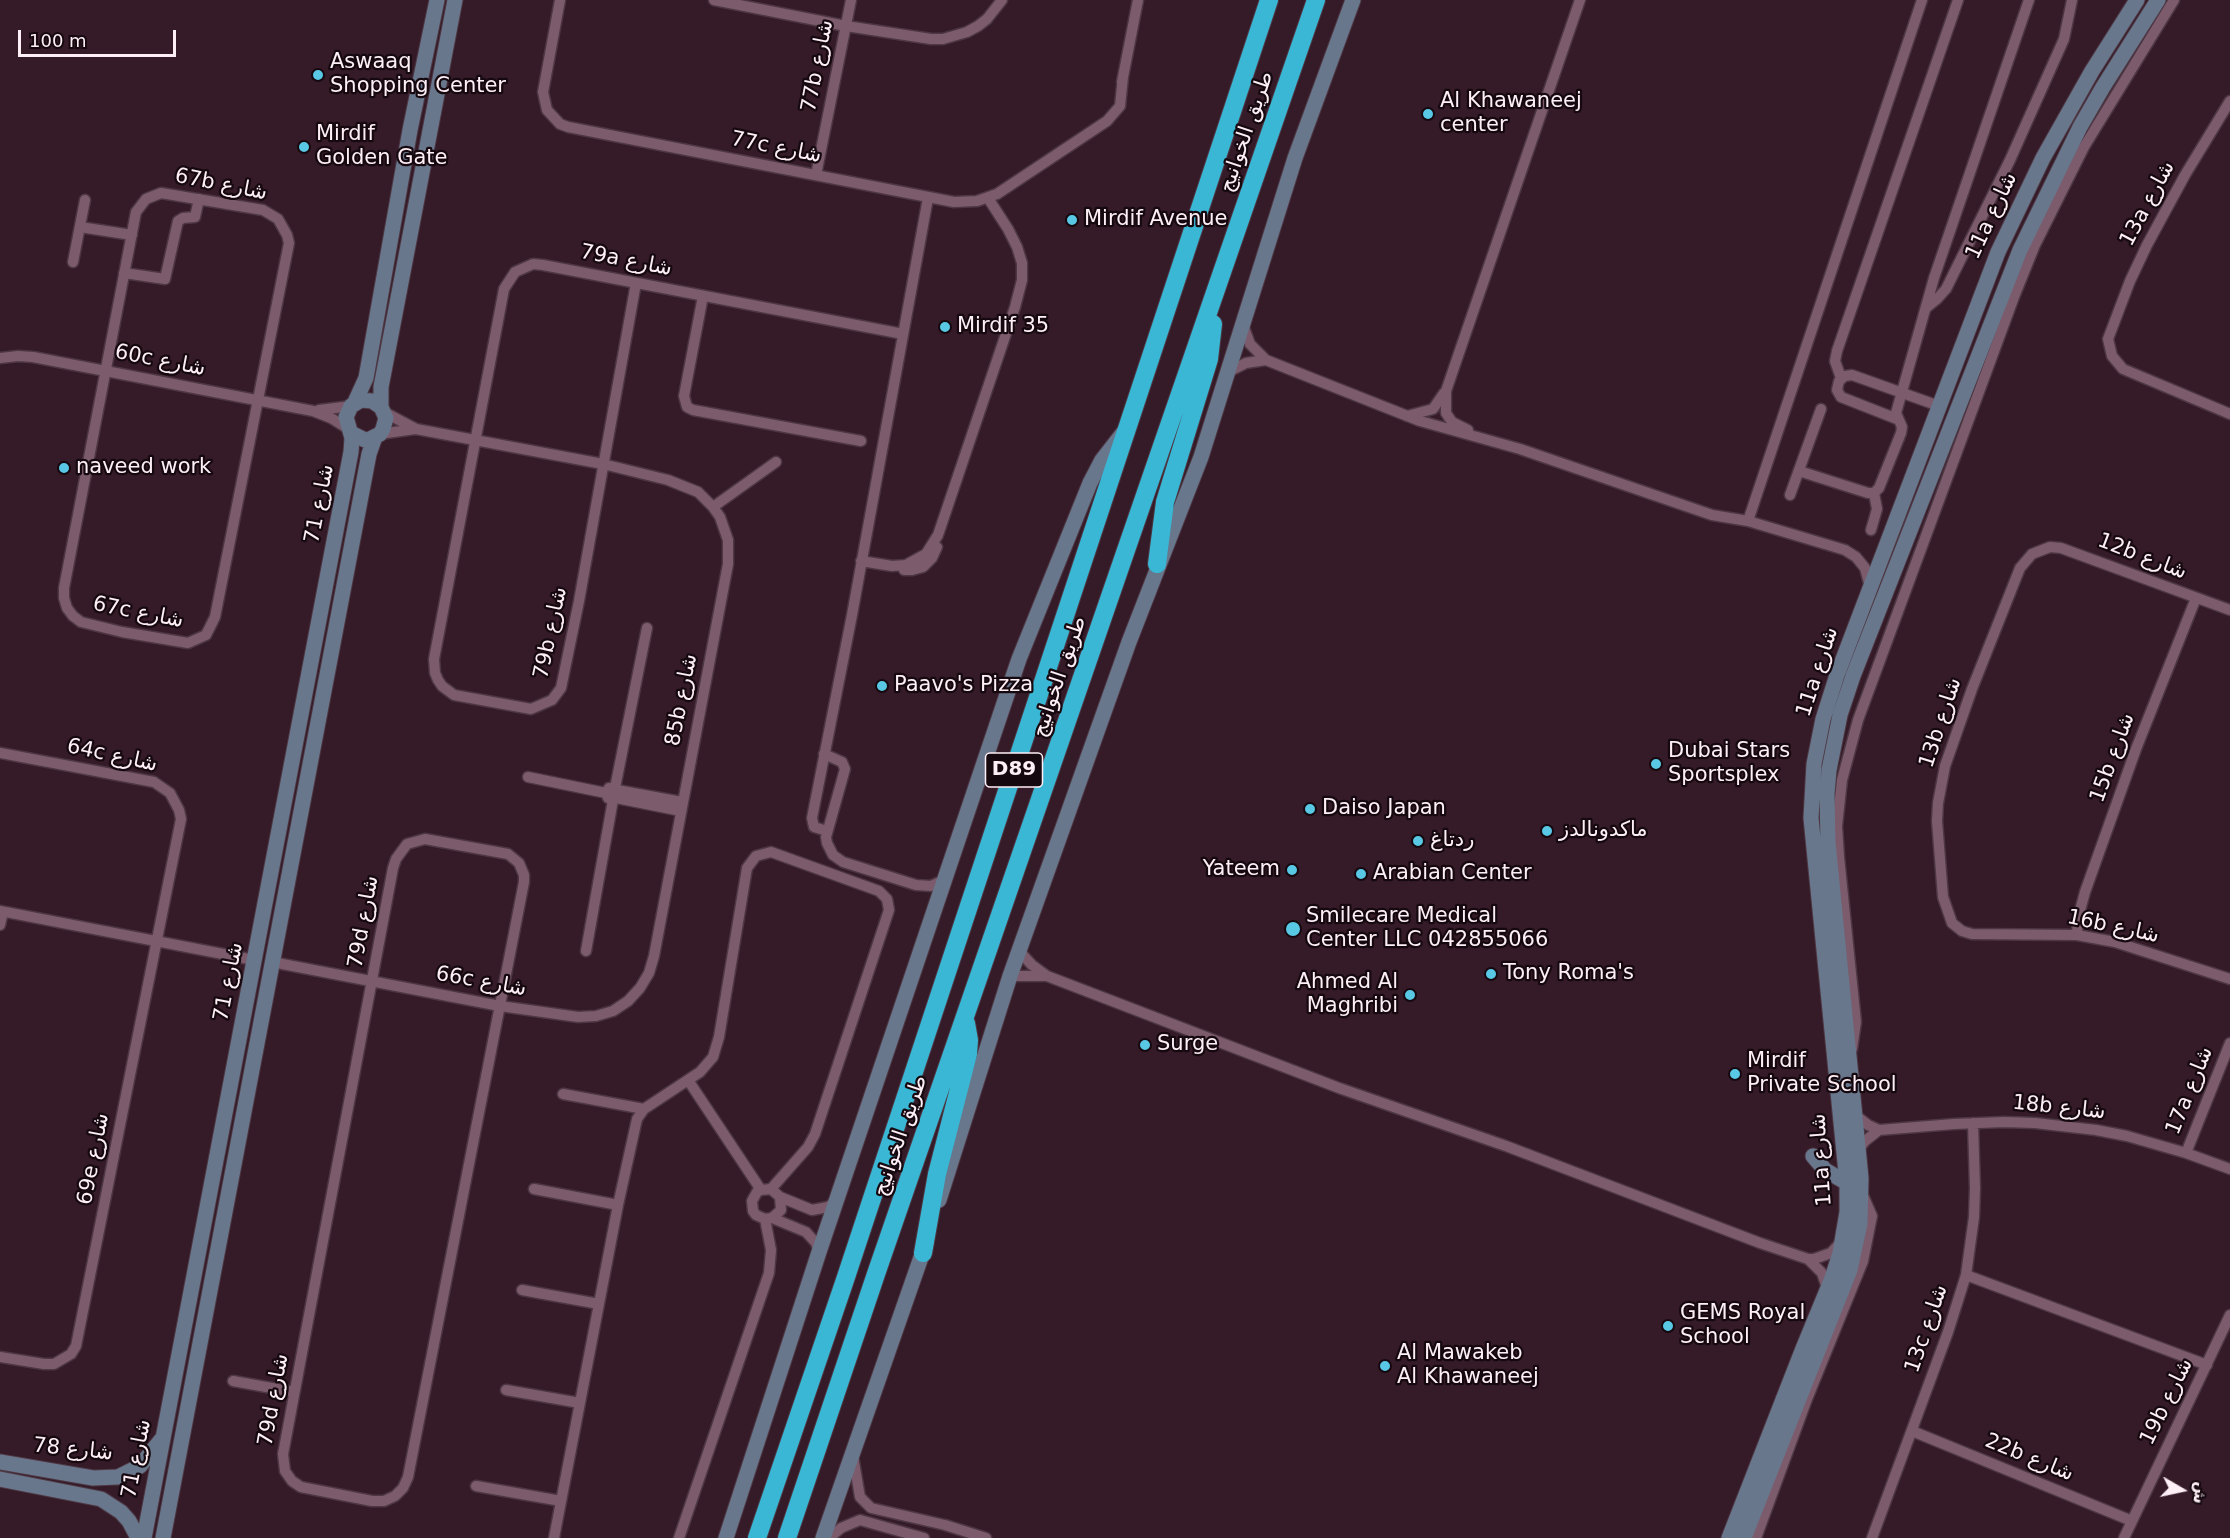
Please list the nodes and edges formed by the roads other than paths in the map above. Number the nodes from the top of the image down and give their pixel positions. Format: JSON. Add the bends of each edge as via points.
{"nodes":[{"id":1,"x":437,"y":0,"type":"edge"},
{"id":2,"x":455,"y":0,"type":"edge"},
{"id":3,"x":560,"y":0,"type":"edge"},
{"id":4,"x":714,"y":0,"type":"edge"},
{"id":5,"x":851,"y":0,"type":"edge"},
{"id":6,"x":1002,"y":0,"type":"edge"},
{"id":7,"x":1138,"y":0,"type":"edge"},
{"id":8,"x":1269,"y":0,"type":"edge"},
{"id":9,"x":1316,"y":0,"type":"edge"},
{"id":10,"x":1326,"y":0,"type":"edge"},
{"id":11,"x":1353,"y":0,"type":"edge"},
{"id":12,"x":1580,"y":0,"type":"edge"},
{"id":13,"x":1922,"y":0,"type":"edge"},
{"id":14,"x":1958,"y":0,"type":"edge"},
{"id":15,"x":2029,"y":0,"type":"edge"},
{"id":16,"x":2072,"y":0,"type":"edge"},
{"id":17,"x":2136,"y":0,"type":"edge"},
{"id":18,"x":2157,"y":0,"type":"edge"},
{"id":19,"x":2174,"y":0,"type":"edge"},
{"id":20,"x":846,"y":26,"type":"junction"},
{"id":21,"x":1295,"y":62,"type":"junction"},
{"id":22,"x":2230,"y":101,"type":"edge"},
{"id":23,"x":816,"y":175,"type":"junction"},
{"id":24,"x":928,"y":198,"type":"junction"},
{"id":25,"x":988,"y":198,"type":"junction"},
{"id":26,"x":199,"y":199,"type":"junction"},
{"id":27,"x":85,"y":200,"type":"dead end"},
{"id":28,"x":80,"y":227,"type":"junction"},
{"id":29,"x":132,"y":235,"type":"junction"},
{"id":30,"x":73,"y":262,"type":"dead end"},
{"id":31,"x":124,"y":273,"type":"junction"},
{"id":32,"x":636,"y":283,"type":"junction"},
{"id":33,"x":703,"y":296,"type":"junction"},
{"id":34,"x":1214,"y":301,"type":"junction"},
{"id":35,"x":1926,"y":308,"type":"junction"},
{"id":36,"x":1242,"y":322,"type":"junction"},
{"id":37,"x":1970,"y":322,"type":"junction"},
{"id":38,"x":903,"y":334,"type":"junction"},
{"id":39,"x":0,"y":358,"type":"edge"},
{"id":40,"x":1266,"y":360,"type":"junction"},
{"id":41,"x":1990,"y":361,"type":"junction"},
{"id":42,"x":106,"y":370,"type":"junction"},
{"id":43,"x":1974,"y":371,"type":"junction"},
{"id":44,"x":1228,"y":372,"type":"junction"},
{"id":45,"x":1841,"y":378,"type":"junction"},
{"id":46,"x":1446,"y":391,"type":"junction"},
{"id":47,"x":1901,"y":393,"type":"junction"},
{"id":48,"x":259,"y":400,"type":"junction"},
{"id":49,"x":353,"y":404,"type":"junction"},
{"id":50,"x":1939,"y":406,"type":"junction"},
{"id":51,"x":1821,"y":409,"type":"dead end"},
{"id":52,"x":383,"y":410,"type":"junction"},
{"id":53,"x":313,"y":411,"type":"junction"},
{"id":54,"x":2230,"y":414,"type":"edge"},
{"id":55,"x":1407,"y":416,"type":"junction"},
{"id":56,"x":1897,"y":419,"type":"junction"},
{"id":57,"x":416,"y":429,"type":"junction"},
{"id":58,"x":1127,"y":429,"type":"junction"},
{"id":59,"x":349,"y":431,"type":"junction"},
{"id":60,"x":377,"y":436,"type":"junction"},
{"id":61,"x":1476,"y":437,"type":"junction"},
{"id":62,"x":474,"y":441,"type":"junction"},
{"id":63,"x":861,"y":441,"type":"dead end"},
{"id":64,"x":776,"y":462,"type":"dead end"},
{"id":65,"x":603,"y":464,"type":"junction"},
{"id":66,"x":1799,"y":471,"type":"junction"},
{"id":67,"x":1874,"y":493,"type":"junction"},
{"id":68,"x":1790,"y":495,"type":"dead end"},
{"id":69,"x":713,"y":507,"type":"junction"},
{"id":70,"x":1917,"y":517,"type":"junction"},
{"id":71,"x":1748,"y":521,"type":"junction"},
{"id":72,"x":1871,"y":530,"type":"dead end"},
{"id":73,"x":1888,"y":537,"type":"junction"},
{"id":74,"x":2040,"y":550,"type":"joint"},
{"id":75,"x":861,"y":561,"type":"junction"},
{"id":76,"x":1157,"y":564,"type":"junction"},
{"id":77,"x":1870,"y":588,"type":"junction"},
{"id":78,"x":2196,"y":598,"type":"junction"},
{"id":79,"x":2230,"y":610,"type":"edge"},
{"id":80,"x":1878,"y":615,"type":"junction"},
{"id":81,"x":647,"y":628,"type":"dead end"},
{"id":82,"x":0,"y":753,"type":"edge"},
{"id":83,"x":824,"y":754,"type":"junction"},
{"id":84,"x":528,"y":777,"type":"dead end"},
{"id":85,"x":614,"y":794,"type":"junction"},
{"id":86,"x":681,"y":807,"type":"junction"},
{"id":87,"x":827,"y":831,"type":"junction"},
{"id":88,"x":944,"y":880,"type":"junction"},
{"id":89,"x":1,"y":911,"type":"edge"},
{"id":90,"x":1952,"y":923,"type":"joint"},
{"id":91,"x":0,"y":925,"type":"edge"},
{"id":92,"x":2077,"y":935,"type":"junction"},
{"id":93,"x":156,"y":940,"type":"junction"},
{"id":94,"x":586,"y":951,"type":"dead end"},
{"id":95,"x":1019,"y":951,"type":"junction"},
{"id":96,"x":654,"y":956,"type":"joint"},
{"id":97,"x":254,"y":960,"type":"junction"},
{"id":98,"x":272,"y":962,"type":"junction"},
{"id":99,"x":1010,"y":976,"type":"junction"},
{"id":100,"x":1047,"y":976,"type":"junction"},
{"id":101,"x":2230,"y":979,"type":"edge"},
{"id":102,"x":373,"y":982,"type":"junction"},
{"id":103,"x":500,"y":1006,"type":"junction"},
{"id":104,"x":965,"y":1020,"type":"junction"},
{"id":105,"x":258,"y":1040,"type":"junction"},
{"id":106,"x":2230,"y":1043,"type":"edge"},
{"id":107,"x":1849,"y":1058,"type":"junction"},
{"id":108,"x":688,"y":1080,"type":"junction"},
{"id":109,"x":563,"y":1094,"type":"dead end"},
{"id":110,"x":644,"y":1109,"type":"junction"},
{"id":111,"x":1854,"y":1114,"type":"junction"},
{"id":112,"x":1973,"y":1123,"type":"junction"},
{"id":113,"x":1879,"y":1130,"type":"junction"},
{"id":114,"x":1858,"y":1150,"type":"junction"},
{"id":115,"x":2186,"y":1153,"type":"junction"},
{"id":116,"x":1812,"y":1156,"type":"dead end"},
{"id":117,"x":2230,"y":1169,"type":"edge"},
{"id":118,"x":1847,"y":1183,"type":"junction"},
{"id":119,"x":534,"y":1189,"type":"dead end"},
{"id":120,"x":766,"y":1190,"type":"junction"},
{"id":121,"x":1862,"y":1193,"type":"junction"},
{"id":122,"x":837,"y":1201,"type":"junction"},
{"id":123,"x":781,"y":1202,"type":"junction"},
{"id":124,"x":618,"y":1205,"type":"junction"},
{"id":125,"x":769,"y":1219,"type":"junction"},
{"id":126,"x":1843,"y":1240,"type":"junction"},
{"id":127,"x":819,"y":1252,"type":"junction"},
{"id":128,"x":923,"y":1253,"type":"junction"},
{"id":129,"x":1808,"y":1259,"type":"junction"},
{"id":130,"x":1966,"y":1275,"type":"junction"},
{"id":131,"x":522,"y":1290,"type":"dead end"},
{"id":132,"x":1828,"y":1291,"type":"junction"},
{"id":133,"x":599,"y":1304,"type":"junction"},
{"id":134,"x":2230,"y":1315,"type":"edge"},
{"id":135,"x":0,"y":1357,"type":"edge"},
{"id":136,"x":2207,"y":1365,"type":"junction"},
{"id":137,"x":233,"y":1381,"type":"dead end"},
{"id":138,"x":506,"y":1389,"type":"dead end"},
{"id":139,"x":294,"y":1392,"type":"junction"},
{"id":140,"x":580,"y":1403,"type":"junction"},
{"id":141,"x":1912,"y":1431,"type":"junction"},
{"id":142,"x":163,"y":1437,"type":"junction"},
{"id":143,"x":853,"y":1451,"type":"junction"},
{"id":144,"x":0,"y":1462,"type":"edge"},
{"id":145,"x":0,"y":1479,"type":"edge"},
{"id":146,"x":476,"y":1486,"type":"dead end"},
{"id":147,"x":561,"y":1501,"type":"junction"},
{"id":148,"x":2132,"y":1521,"type":"junction"},
{"id":149,"x":138,"y":1538,"type":"edge"},
{"id":150,"x":144,"y":1538,"type":"edge"},
{"id":151,"x":163,"y":1538,"type":"edge"},
{"id":152,"x":554,"y":1538,"type":"edge"},
{"id":153,"x":679,"y":1538,"type":"edge"},
{"id":154,"x":726,"y":1538,"type":"edge"},
{"id":155,"x":757,"y":1538,"type":"edge"},
{"id":156,"x":787,"y":1538,"type":"edge"},
{"id":157,"x":823,"y":1538,"type":"edge"},
{"id":158,"x":829,"y":1538,"type":"edge"},
{"id":159,"x":924,"y":1538,"type":"edge"},
{"id":160,"x":986,"y":1538,"type":"edge"},
{"id":161,"x":1729,"y":1538,"type":"edge"},
{"id":162,"x":1744,"y":1538,"type":"edge"},
{"id":163,"x":1756,"y":1538,"type":"edge"},
{"id":164,"x":1872,"y":1538,"type":"edge"},
{"id":165,"x":2124,"y":1538,"type":"edge"}],
"edges":[{"from":1,"to":49,"type":"street","via":[[366,378]]},
{"from":2,"to":52,"type":"street","via":[[382,380]]},
{"from":3,"to":23,"type":"street","name":"77c شارع","via":[[543,92],[546,110],[560,124]]},
{"from":4,"to":20,"type":"street"},
{"from":5,"to":20,"type":"street","name":"77b شارع"},
{"from":6,"to":20,"type":"street","via":[[987,19],[967,32],[943,39]]},
{"from":7,"to":25,"type":"street","name":"77c شارع","via":[[1114,104],[1096,129]]},
{"from":8,"to":58,"type":"highway","name":"طريق الخوانيج","number":"D89"},
{"from":9,"to":21,"type":"highway","name":"طريق الخوانيج","number":"D89"},
{"from":10,"to":21,"type":"highway"},
{"from":11,"to":36,"type":"street","via":[[1295,158]]},
{"from":12,"to":46,"type":"street"},
{"from":13,"to":71,"type":"street"},
{"from":14,"to":45,"type":"street","via":[[1837,351]]},
{"from":15,"to":35,"type":"street"},
{"from":16,"to":35,"type":"street","via":[[2064,39],[2010,160],[1946,289]]},
{"from":17,"to":37,"type":"street","name":"11a شارع","via":[[2043,158],[2002,241]]},
{"from":18,"to":43,"type":"street","name":"11a شارع","via":[[2103,87],[2054,178],[2020,250]]},
{"from":19,"to":41,"type":"street","name":"11a شارع","via":[[2066,179],[2031,253]]},
{"from":20,"to":23,"type":"street","name":"77b شارع"},
{"from":21,"to":34,"type":"highway","name":"طريق الخوانيج","number":"D89"},
{"from":22,"to":54,"type":"street","name":"13a شارع","via":[[2161,218],[2130,281],[2108,339],[2112,356],[2123,369]]},
{"from":23,"to":24,"type":"street","name":"77c شارع"},
{"from":24,"to":25,"type":"street","name":"77c شارع","via":[[954,202]]},
{"from":24,"to":38,"type":"street"},
{"from":25,"to":75,"type":"street","via":[[1017,247],[1022,280],[935,553],[923,567],[906,571]]},
{"from":26,"to":29,"type":"street","name":"67b شارع","via":[[161,194],[146,199],[136,212]]},
{"from":26,"to":31,"type":"street","via":[[195,217],[178,221],[165,279]]},
{"from":26,"to":48,"type":"street","name":"67b شارع","via":[[271,214],[287,234],[288,252]]},
{"from":27,"to":28,"type":"street"},
{"from":28,"to":29,"type":"street"},
{"from":28,"to":30,"type":"street"},
{"from":29,"to":31,"type":"street","name":"67b شارع"},
{"from":31,"to":42,"type":"street","name":"67b شارع"},
{"from":32,"to":33,"type":"street","name":"79a شارع"},
{"from":32,"to":62,"type":"street","name":"79a شارع","via":[[543,265],[515,272],[504,289]]},
{"from":32,"to":65,"type":"street","name":"79b شارع"},
{"from":33,"to":38,"type":"street","name":"79a شارع"},
{"from":33,"to":63,"type":"street","via":[[684,396],[687,407]]},
{"from":34,"to":76,"type":"highway","via":[[1209,359],[1165,502]]},
{"from":34,"to":104,"type":"highway","name":"طريق الخوانيج","number":"D89"},
{"from":35,"to":47,"type":"street"},
{"from":36,"to":40,"type":"street","via":[[1250,344]]},
{"from":36,"to":44,"type":"street"},
{"from":37,"to":50,"type":"street","name":"11a شارع"},
{"from":37,"to":70,"type":"street","via":[[1970,344],[1910,501]]},
{"from":38,"to":75,"type":"street"},
{"from":39,"to":42,"type":"street","name":"60c شارع","via":[[33,357]]},
{"from":40,"to":44,"type":"street","via":[[1246,363]]},
{"from":40,"to":55,"type":"street"},
{"from":41,"to":43,"type":"street"},
{"from":41,"to":107,"type":"street","name":"11a شارع","via":[[1858,720],[1842,780],[1838,841],[1856,1022]]},
{"from":42,"to":48,"type":"street","name":"60c شارع"},
{"from":42,"to":48,"type":"street","name":"67c شارع","via":[[64,598],[73,616],[81,622],[122,632],[188,643],[201,639],[210,629]]},
{"from":43,"to":70,"type":"street","name":"11a شارع"},
{"from":44,"to":76,"type":"street","via":[[1201,457]]},
{"from":45,"to":47,"type":"street","via":[[1852,375]]},
{"from":45,"to":56,"type":"street","via":[[1837,390],[1841,397]]},
{"from":46,"to":55,"type":"street","via":[[1433,409]]},
{"from":46,"to":61,"type":"street","via":[[1448,418]]},
{"from":47,"to":50,"type":"street"},
{"from":47,"to":56,"type":"street"},
{"from":48,"to":53,"type":"street","name":"60c شارع"},
{"from":49,"to":52,"type":"street","via":[[372,401]]},
{"from":49,"to":53,"type":"street","name":"60c شارع"},
{"from":49,"to":59,"type":"street","via":[[346,417]]},
{"from":50,"to":73,"type":"street","name":"11a شارع"},
{"from":51,"to":66,"type":"street"},
{"from":52,"to":57,"type":"street"},
{"from":52,"to":60,"type":"street","via":[[385,424]]},
{"from":53,"to":59,"type":"street","name":"60c شارع","via":[[331,417]]},
{"from":55,"to":61,"type":"street"},
{"from":56,"to":67,"type":"street","via":[[1901,434]]},
{"from":57,"to":60,"type":"street"},
{"from":57,"to":62,"type":"street"},
{"from":58,"to":88,"type":"street","via":[[1102,460],[1084,495],[1019,659]]},
{"from":58,"to":155,"type":"highway","name":"طريق الخوانيج","number":"D89"},
{"from":59,"to":60,"type":"street","via":[[360,439]]},
{"from":59,"to":97,"type":"street","name":"شارع 71","via":[[351,452]]},
{"from":60,"to":98,"type":"street","name":"شارع 71","via":[[369,454]]},
{"from":61,"to":71,"type":"street","via":[[1700,511]]},
{"from":62,"to":65,"type":"street"},
{"from":62,"to":65,"type":"street","name":"79b شارع","via":[[434,659],[435,673],[442,686],[454,695],[524,709],[552,700],[561,688]]},
{"from":64,"to":69,"type":"street"},
{"from":65,"to":69,"type":"street","name":"85b شارع","via":[[668,480],[698,492]]},
{"from":66,"to":67,"type":"street"},
{"from":66,"to":68,"type":"street"},
{"from":67,"to":72,"type":"street","via":[[1877,509]]},
{"from":69,"to":86,"type":"street","name":"85b شارع","via":[[728,540],[728,564]]},
{"from":70,"to":80,"type":"street","name":"11a شارع"},
{"from":71,"to":77,"type":"street","via":[[1851,553],[1865,568]]},
{"from":73,"to":77,"type":"street","name":"11a شارع"},
{"from":73,"to":80,"type":"street","via":[[1896,550],[1883,583]]},
{"from":74,"to":78,"type":"street","name":"12b شارع","via":[[2061,548]]},
{"from":74,"to":90,"type":"street","name":"13b شارع","via":[[2031,554],[2020,568],[1945,766],[1937,821],[1943,897]]},
{"from":75,"to":83,"type":"street"},
{"from":76,"to":95,"type":"street"},
{"from":77,"to":118,"type":"street","name":"11a شارع","via":[[1827,708],[1810,800]]},
{"from":78,"to":79,"type":"street","name":"12b شارع"},
{"from":78,"to":92,"type":"street","name":"15b شارع","via":[[2089,881],[2079,911]]},
{"from":80,"to":107,"type":"street","name":"11a شارع","via":[[1840,715],[1827,794]]},
{"from":81,"to":85,"type":"street"},
{"from":82,"to":93,"type":"street","name":"64c شارع","via":[[154,782],[170,793],[179,810],[180,828]]},
{"from":83,"to":87,"type":"street","via":[[811,821],[814,827]]},
{"from":83,"to":87,"type":"street","via":[[842,762],[846,769]]},
{"from":84,"to":85,"type":"street"},
{"from":85,"to":86,"type":"street"},
{"from":85,"to":94,"type":"street"},
{"from":86,"to":96,"type":"street","name":"85b شارع"},
{"from":87,"to":88,"type":"street","via":[[829,849],[843,862],[916,885]]},
{"from":88,"to":122,"type":"street"},
{"from":89,"to":91,"type":"street"},
{"from":89,"to":93,"type":"street"},
{"from":90,"to":92,"type":"street","name":"16b شارع","via":[[1972,934]]},
{"from":92,"to":101,"type":"street","name":"16b شارع","via":[[2115,942]]},
{"from":93,"to":97,"type":"street"},
{"from":93,"to":135,"type":"street","name":"69e شارع","via":[[79,1337],[71,1354],[54,1364]]},
{"from":95,"to":99,"type":"street"},
{"from":95,"to":100,"type":"street"},
{"from":96,"to":103,"type":"street","name":"66c شارع","via":[[640,988],[613,1011],[578,1017]]},
{"from":97,"to":105,"type":"street","via":[[259,978],[249,1035]]},
{"from":97,"to":142,"type":"street","name":"شارع 71"},
{"from":98,"to":102,"type":"street","name":"66c شارع"},
{"from":98,"to":105,"type":"street","name":"شارع 71"},
{"from":99,"to":100,"type":"street"},
{"from":99,"to":128,"type":"street"},
{"from":100,"to":129,"type":"street","via":[[1339,1088]]},
{"from":102,"to":103,"type":"street","name":"66c شارع"},
{"from":102,"to":103,"type":"street","name":"79d شارع","via":[[400,851],[415,840],[425,839],[508,854],[519,863],[524,882]]},
{"from":102,"to":139,"type":"street","name":"79d شارع"},
{"from":103,"to":139,"type":"street","name":"79d شارع","via":[[403,1488],[390,1499],[372,1501],[306,1489],[292,1480],[283,1460]]},
{"from":104,"to":128,"type":"highway","via":[[968,1054],[942,1153]]},
{"from":104,"to":156,"type":"highway","name":"طريق الخوانيج","number":"D89"},
{"from":105,"to":151,"type":"street","name":"شارع 71"},
{"from":106,"to":115,"type":"street","name":"17a شارع"},
{"from":107,"to":111,"type":"street","name":"11a شارع"},
{"from":108,"to":110,"type":"street"},
{"from":108,"to":120,"type":"street"},
{"from":108,"to":120,"type":"street","via":[[709,1063],[718,1044],[747,868],[752,859],[760,853],[776,853],[883,894],[889,904],[888,915],[818,1127],[808,1147]]},
{"from":109,"to":110,"type":"street"},
{"from":110,"to":124,"type":"street","via":[[636,1123]]},
{"from":111,"to":113,"type":"street"},
{"from":111,"to":114,"type":"street","name":"11a شارع"},
{"from":112,"to":113,"type":"street","name":"18b شارع"},
{"from":112,"to":115,"type":"street","name":"18b شارع","via":[[2066,1126],[2127,1136]]},
{"from":112,"to":130,"type":"street","name":"13c شارع","via":[[1976,1188]]},
{"from":113,"to":114,"type":"street"},
{"from":114,"to":121,"type":"street","name":"11a شارع"},
{"from":115,"to":117,"type":"street","name":"18b شارع"},
{"from":116,"to":118,"type":"street","via":[[1825,1170]]},
{"from":118,"to":126,"type":"street","name":"11a شارع"},
{"from":119,"to":124,"type":"street"},
{"from":120,"to":123,"type":"street"},
{"from":120,"to":125,"type":"street","via":[[754,1196],[752,1206],[756,1215]]},
{"from":121,"to":162,"type":"street","name":"11a شارع","via":[[1850,1270]]},
{"from":121,"to":163,"type":"street","via":[[1872,1216],[1863,1261]]},
{"from":122,"to":123,"type":"street","via":[[822,1209],[797,1210]]},
{"from":122,"to":127,"type":"street"},
{"from":123,"to":125,"type":"street","via":[[779,1214]]},
{"from":124,"to":133,"type":"street"},
{"from":125,"to":127,"type":"street","via":[[806,1232]]},
{"from":125,"to":153,"type":"street","via":[[769,1273]]},
{"from":126,"to":129,"type":"street","via":[[1831,1253]]},
{"from":126,"to":132,"type":"street","name":"11a شارع"},
{"from":127,"to":154,"type":"street"},
{"from":128,"to":143,"type":"street"},
{"from":129,"to":132,"type":"street","via":[[1822,1273]]},
{"from":130,"to":136,"type":"street"},
{"from":130,"to":141,"type":"street","name":"13c شارع"},
{"from":131,"to":133,"type":"street"},
{"from":132,"to":161,"type":"street","name":"11a شارع"},
{"from":133,"to":140,"type":"street"},
{"from":134,"to":136,"type":"street","name":"19b شارع"},
{"from":136,"to":148,"type":"street","name":"19b شارع"},
{"from":137,"to":139,"type":"street"},
{"from":138,"to":140,"type":"street"},
{"from":140,"to":147,"type":"street"},
{"from":141,"to":148,"type":"street","name":"22b شارع"},
{"from":141,"to":164,"type":"street","name":"13c شارع"},
{"from":142,"to":144,"type":"street","name":"شارع 78","via":[[140,1466],[118,1477],[93,1478]]},
{"from":142,"to":150,"type":"street","name":"شارع 71"},
{"from":143,"to":157,"type":"street"},
{"from":143,"to":160,"type":"street","via":[[858,1491],[867,1505]]},
{"from":145,"to":149,"type":"street","name":"شارع 78","via":[[101,1499],[121,1512]]},
{"from":146,"to":147,"type":"street"},
{"from":147,"to":152,"type":"street"},
{"from":148,"to":165,"type":"street","name":"19b شارع"},
{"from":158,"to":159,"type":"street","via":[[860,1520]]}]}
